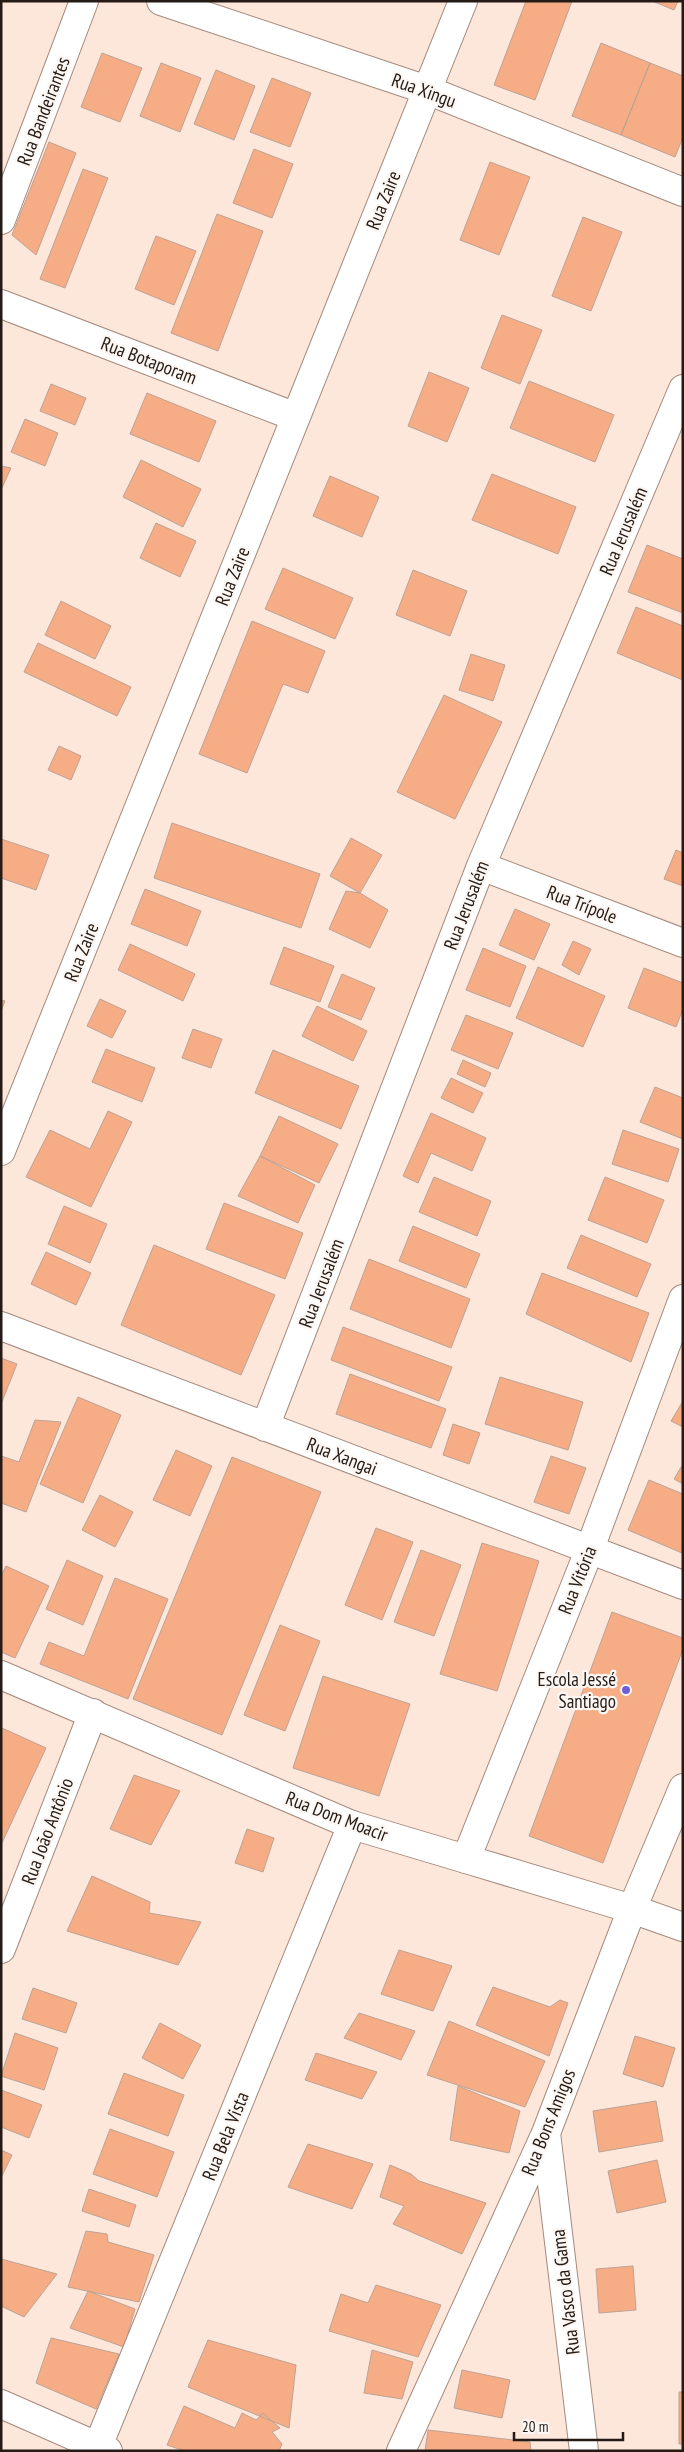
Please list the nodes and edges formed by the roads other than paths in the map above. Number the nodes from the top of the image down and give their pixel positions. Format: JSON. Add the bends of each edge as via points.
{"nodes":[{"id":1,"x":84,"y":1,"type":"edge"},
{"id":2,"x":161,"y":1,"type":"edge"},
{"id":3,"x":463,"y":1,"type":"edge"},
{"id":4,"x":427,"y":90,"type":"junction"},
{"id":5,"x":683,"y":192,"type":"edge"},
{"id":6,"x":1,"y":220,"type":"edge"},
{"id":7,"x":1,"y":304,"type":"edge"},
{"id":8,"x":683,"y":389,"type":"edge"},
{"id":9,"x":296,"y":417,"type":"junction"},
{"id":10,"x":481,"y":866,"type":"junction"},
{"id":11,"x":683,"y":943,"type":"edge"},
{"id":12,"x":1,"y":1151,"type":"edge"},
{"id":13,"x":683,"y":1299,"type":"edge"},
{"id":14,"x":1,"y":1326,"type":"edge"},
{"id":15,"x":265,"y":1427,"type":"junction"},
{"id":16,"x":589,"y":1551,"type":"junction"},
{"id":17,"x":683,"y":1585,"type":"edge"},
{"id":18,"x":1,"y":1675,"type":"edge"},
{"id":19,"x":93,"y":1713,"type":"junction"},
{"id":20,"x":683,"y":1788,"type":"edge"},
{"id":21,"x":352,"y":1825,"type":"junction"},
{"id":22,"x":466,"y":1859,"type":"junction"},
{"id":23,"x":632,"y":1909,"type":"junction"},
{"id":24,"x":683,"y":1927,"type":"edge"},
{"id":25,"x":1,"y":1949,"type":"edge"},
{"id":26,"x":546,"y":2133,"type":"junction"},
{"id":27,"x":1,"y":2404,"type":"edge"},
{"id":28,"x":103,"y":2448,"type":"edge"},
{"id":29,"x":401,"y":2451,"type":"edge"},
{"id":30,"x":584,"y":2451,"type":"edge"}],
"edges":[{"from":1,"to":6,"type":"street","name":"Rua Bandeirantes"},
{"from":2,"to":4,"type":"street","name":"Rua Xingu"},
{"from":3,"to":4,"type":"street","name":"Rua Zaire"},
{"from":4,"to":5,"type":"street","name":"Rua Xingu"},
{"from":4,"to":9,"type":"street","name":"Rua Zaire"},
{"from":7,"to":9,"type":"street","name":"Rua Botaporam"},
{"from":8,"to":10,"type":"street","name":"Rua Jerusalém"},
{"from":9,"to":12,"type":"street","name":"Rua Zaire"},
{"from":10,"to":11,"type":"street","name":"Rua Trípole"},
{"from":10,"to":15,"type":"street","name":"Rua Jerusalém"},
{"from":13,"to":16,"type":"street","name":"Rua Vitória"},
{"from":14,"to":15,"type":"street","name":"Rua Xangai"},
{"from":15,"to":16,"type":"street","name":"Rua Xangai"},
{"from":16,"to":17,"type":"street","name":"Rua Xangai"},
{"from":16,"to":22,"type":"street","name":"Rua Vitória"},
{"from":18,"to":19,"type":"street","name":"Rua Dom Moacir"},
{"from":19,"to":21,"type":"street","name":"Rua Dom Moacir"},
{"from":19,"to":25,"type":"street","name":"Rua João Antônio"},
{"from":20,"to":23,"type":"street","name":"Rua Bons Amigos"},
{"from":21,"to":22,"type":"street","name":"Rua Dom Moacir"},
{"from":21,"to":28,"type":"street","name":"Rua Bela Vista"},
{"from":22,"to":23,"type":"street","name":"Rua Dom Moacir"},
{"from":23,"to":24,"type":"street","name":"Rua Dom Moacir"},
{"from":23,"to":26,"type":"street","name":"Rua Bons Amigos"},
{"from":26,"to":29,"type":"street","name":"Rua Bons Amigos"},
{"from":26,"to":30,"type":"street","name":"Rua Vasco da Gama"},
{"from":27,"to":28,"type":"street"}]}
